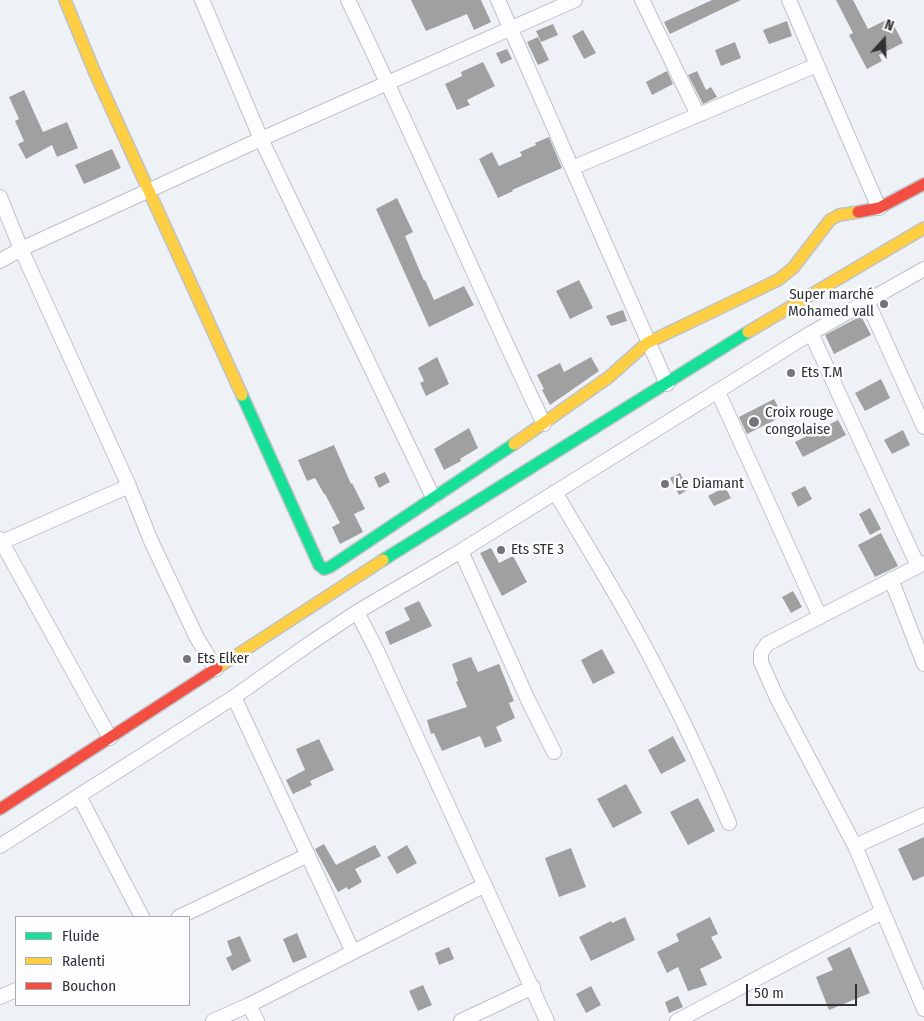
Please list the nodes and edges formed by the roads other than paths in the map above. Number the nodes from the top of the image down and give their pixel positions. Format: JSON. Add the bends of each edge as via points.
{"nodes":[{"id":1,"x":65,"y":0,"type":"edge"},
{"id":2,"x":202,"y":0,"type":"edge"},
{"id":3,"x":348,"y":0,"type":"edge"},
{"id":4,"x":498,"y":0,"type":"edge"},
{"id":5,"x":575,"y":0,"type":"edge"},
{"id":6,"x":642,"y":0,"type":"edge"},
{"id":7,"x":789,"y":0,"type":"edge"},
{"id":8,"x":510,"y":28,"type":"junction"},
{"id":9,"x":817,"y":65,"type":"junction"},
{"id":10,"x":388,"y":83,"type":"junction"},
{"id":11,"x":698,"y":115,"type":"junction"},
{"id":12,"x":262,"y":140,"type":"junction"},
{"id":13,"x":572,"y":168,"type":"junction"},
{"id":14,"x":924,"y":184,"type":"edge"},
{"id":15,"x":149,"y":191,"type":"junction"},
{"id":16,"x":0,"y":197,"type":"edge"},
{"id":17,"x":879,"y":208,"type":"junction"},
{"id":18,"x":924,"y":228,"type":"edge"},
{"id":19,"x":21,"y":249,"type":"junction"},
{"id":20,"x":0,"y":261,"type":"edge"},
{"id":21,"x":924,"y":270,"type":"edge"},
{"id":22,"x":867,"y":301,"type":"junction"},
{"id":23,"x":811,"y":334,"type":"junction"},
{"id":24,"x":648,"y":342,"type":"junction"},
{"id":25,"x":667,"y":384,"type":"junction"},
{"id":26,"x":718,"y":392,"type":"junction"},
{"id":27,"x":544,"y":424,"type":"junction"},
{"id":28,"x":924,"y":427,"type":"edge"},
{"id":29,"x":129,"y":486,"type":"junction"},
{"id":30,"x":555,"y":492,"type":"junction"},
{"id":31,"x":433,"y":497,"type":"junction"},
{"id":32,"x":1,"y":541,"type":"edge"},
{"id":33,"x":462,"y":551,"type":"junction"},
{"id":34,"x":921,"y":564,"type":"edge"},
{"id":35,"x":891,"y":579,"type":"junction"},
{"id":36,"x":357,"y":612,"type":"junction"},
{"id":37,"x":820,"y":617,"type":"junction"},
{"id":38,"x":924,"y":664,"type":"edge"},
{"id":39,"x":216,"y":669,"type":"junction"},
{"id":40,"x":234,"y":697,"type":"junction"},
{"id":41,"x":110,"y":738,"type":"junction"},
{"id":42,"x":554,"y":752,"type":"dead end"},
{"id":43,"x":78,"y":796,"type":"junction"},
{"id":44,"x":0,"y":809,"type":"edge"},
{"id":45,"x":924,"y":815,"type":"edge"},
{"id":46,"x":729,"y":823,"type":"dead end"},
{"id":47,"x":0,"y":846,"type":"edge"},
{"id":48,"x":855,"y":846,"type":"junction"},
{"id":49,"x":308,"y":855,"type":"junction"},
{"id":50,"x":485,"y":885,"type":"junction"},
{"id":51,"x":882,"y":912,"type":"junction"},
{"id":52,"x":141,"y":916,"type":"edge"},
{"id":53,"x":181,"y":916,"type":"edge"},
{"id":54,"x":353,"y":952,"type":"junction"},
{"id":55,"x":533,"y":987,"type":"junction"},
{"id":56,"x":15,"y":990,"type":"edge"},
{"id":57,"x":0,"y":997,"type":"edge"},
{"id":58,"x":249,"y":1005,"type":"junction"},
{"id":59,"x":924,"y":1009,"type":"edge"},
{"id":60,"x":213,"y":1021,"type":"edge"},
{"id":61,"x":257,"y":1021,"type":"edge"},
{"id":62,"x":461,"y":1021,"type":"edge"},
{"id":63,"x":548,"y":1021,"type":"edge"},
{"id":64,"x":677,"y":1021,"type":"edge"}],
"edges":[{"from":1,"to":15,"type":"main road"},
{"from":2,"to":12,"type":"street"},
{"from":3,"to":10,"type":"street"},
{"from":4,"to":8,"type":"street"},
{"from":5,"to":8,"type":"street"},
{"from":6,"to":11,"type":"street"},
{"from":7,"to":9,"type":"street"},
{"from":8,"to":10,"type":"street"},
{"from":8,"to":13,"type":"street"},
{"from":9,"to":11,"type":"street"},
{"from":9,"to":17,"type":"street"},
{"from":10,"to":12,"type":"street"},
{"from":10,"to":27,"type":"street"},
{"from":11,"to":13,"type":"street"},
{"from":12,"to":15,"type":"street"},
{"from":12,"to":31,"type":"street"},
{"from":13,"to":24,"type":"street"},
{"from":14,"to":17,"type":"main road"},
{"from":15,"to":19,"type":"street"},
{"from":15,"to":31,"type":"main road","via":[[319,565],[324,569],[330,567]]},
{"from":16,"to":19,"type":"street"},
{"from":17,"to":24,"type":"main road","via":[[830,220],[793,268],[778,280]]},
{"from":18,"to":25,"type":"main road"},
{"from":19,"to":20,"type":"street"},
{"from":19,"to":29,"type":"street"},
{"from":21,"to":22,"type":"street"},
{"from":22,"to":23,"type":"street"},
{"from":22,"to":28,"type":"street"},
{"from":23,"to":26,"type":"street"},
{"from":23,"to":34,"type":"street"},
{"from":24,"to":25,"type":"street"},
{"from":24,"to":27,"type":"main road","via":[[604,380]]},
{"from":25,"to":39,"type":"main road"},
{"from":26,"to":30,"type":"street"},
{"from":26,"to":37,"type":"street"},
{"from":27,"to":31,"type":"main road"},
{"from":29,"to":32,"type":"street"},
{"from":29,"to":39,"type":"street","via":[[155,550],[197,638]]},
{"from":30,"to":33,"type":"street"},
{"from":30,"to":46,"type":"street","via":[[662,678]]},
{"from":32,"to":41,"type":"street"},
{"from":33,"to":36,"type":"street"},
{"from":33,"to":42,"type":"street"},
{"from":34,"to":35,"type":"street"},
{"from":35,"to":37,"type":"street"},
{"from":35,"to":38,"type":"street"},
{"from":36,"to":40,"type":"street"},
{"from":36,"to":50,"type":"street"},
{"from":37,"to":48,"type":"street","via":[[767,644],[761,662]]},
{"from":39,"to":41,"type":"main road"},
{"from":40,"to":43,"type":"street"},
{"from":40,"to":49,"type":"street"},
{"from":41,"to":44,"type":"main road"},
{"from":43,"to":47,"type":"street"},
{"from":43,"to":52,"type":"street"},
{"from":45,"to":48,"type":"street"},
{"from":48,"to":51,"type":"street"},
{"from":49,"to":53,"type":"street"},
{"from":49,"to":54,"type":"street"},
{"from":50,"to":54,"type":"street"},
{"from":50,"to":55,"type":"street"},
{"from":51,"to":59,"type":"street"},
{"from":51,"to":64,"type":"street"},
{"from":54,"to":58,"type":"street"},
{"from":55,"to":62,"type":"street"},
{"from":55,"to":63,"type":"street"},
{"from":56,"to":57,"type":"street"},
{"from":58,"to":60,"type":"street"},
{"from":58,"to":61,"type":"street"}]}
